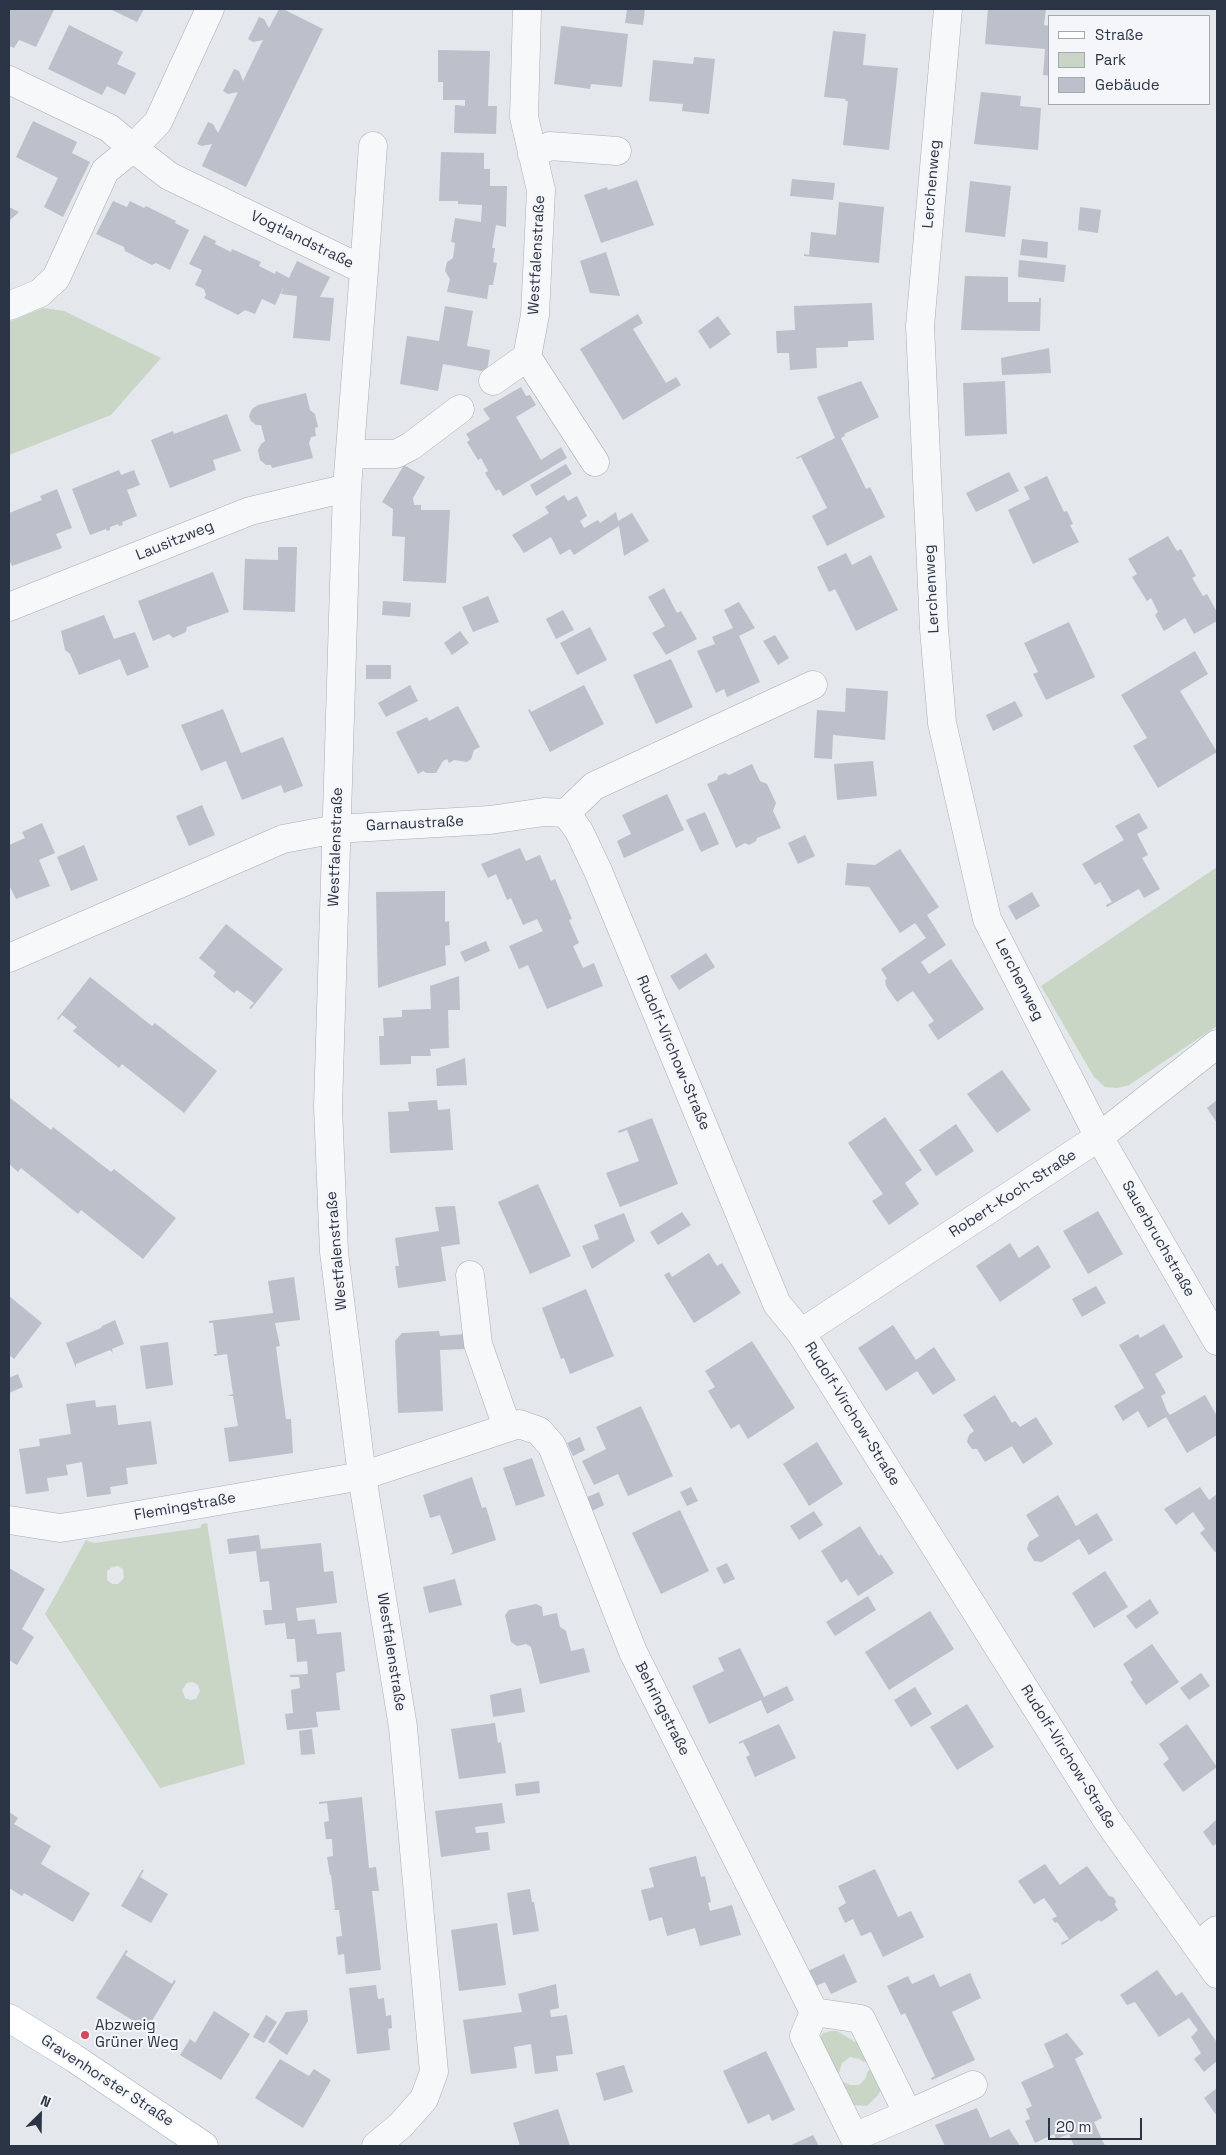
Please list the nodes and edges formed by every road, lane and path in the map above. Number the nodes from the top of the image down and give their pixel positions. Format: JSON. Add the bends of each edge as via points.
{"nodes":[{"id":1,"x":210,"y":9,"type":"edge"},
{"id":2,"x":527,"y":9,"type":"edge"},
{"id":3,"x":948,"y":9,"type":"edge"},
{"id":4,"x":9,"y":80,"type":"edge"},
{"id":5,"x":373,"y":146,"type":"dead end"},
{"id":6,"x":133,"y":148,"type":"junction"},
{"id":7,"x":617,"y":151,"type":"dead end"},
{"id":8,"x":532,"y":154,"type":"junction"},
{"id":9,"x":364,"y":270,"type":"junction"},
{"id":10,"x":9,"y":306,"type":"edge"},
{"id":11,"x":527,"y":357,"type":"junction"},
{"id":12,"x":493,"y":381,"type":"dead end"},
{"id":13,"x":460,"y":409,"type":"dead end"},
{"id":14,"x":350,"y":454,"type":"junction"},
{"id":15,"x":595,"y":462,"type":"dead end"},
{"id":16,"x":347,"y":488,"type":"junction"},
{"id":17,"x":9,"y":607,"type":"edge"},
{"id":18,"x":813,"y":685,"type":"dead end"},
{"id":19,"x":566,"y":813,"type":"junction"},
{"id":20,"x":336,"y":829,"type":"junction"},
{"id":21,"x":9,"y":958,"type":"edge"},
{"id":22,"x":1217,"y":1044,"type":"edge"},
{"id":23,"x":1099,"y":1137,"type":"junction"},
{"id":24,"x":470,"y":1275,"type":"dead end"},
{"id":25,"x":801,"y":1333,"type":"junction"},
{"id":26,"x":1217,"y":1341,"type":"edge"},
{"id":27,"x":508,"y":1427,"type":"junction"},
{"id":28,"x":362,"y":1476,"type":"junction"},
{"id":29,"x":9,"y":1520,"type":"edge"},
{"id":30,"x":1207,"y":1937,"type":"edge"},
{"id":31,"x":1217,"y":1974,"type":"edge"},
{"id":32,"x":814,"y":2012,"type":"junction"},
{"id":33,"x":9,"y":2018,"type":"edge"},
{"id":34,"x":973,"y":2085,"type":"dead end"},
{"id":35,"x":908,"y":2114,"type":"junction"},
{"id":36,"x":204,"y":2146,"type":"edge"},
{"id":37,"x":376,"y":2146,"type":"edge"}],
"edges":[{"from":1,"to":6,"type":"street","via":[[158,122]]},
{"from":2,"to":8,"type":"street","name":"Westfalenstraße","via":[[524,117]]},
{"from":3,"to":23,"type":"street","name":"Lerchenweg","via":[[920,326],[934,629],[942,723],[987,919]]},
{"from":4,"to":6,"type":"street","name":"Vogtlandstraße","via":[[109,128]]},
{"from":5,"to":9,"type":"street"},
{"from":6,"to":9,"type":"street","name":"Vogtlandstraße","via":[[169,176]]},
{"from":6,"to":10,"type":"street","via":[[105,171],[56,278],[40,293]]},
{"from":7,"to":8,"type":"street","via":[[550,146]]},
{"from":8,"to":11,"type":"street","name":"Westfalenstraße","via":[[541,190],[535,315]]},
{"from":9,"to":14,"type":"street","name":"Vogtlandstraße"},
{"from":11,"to":12,"type":"street"},
{"from":11,"to":15,"type":"street"},
{"from":13,"to":14,"type":"street","via":[[396,454]]},
{"from":14,"to":16,"type":"street","name":"Westfalenstraße"},
{"from":16,"to":17,"type":"street","name":"Lausitzweg","via":[[250,511]]},
{"from":16,"to":20,"type":"street","name":"Westfalenstraße"},
{"from":18,"to":19,"type":"street","via":[[594,786]]},
{"from":19,"to":20,"type":"street","name":"Garnaustraße","via":[[544,812],[490,820]]},
{"from":19,"to":25,"type":"street","name":"Rudolf-Virchow-Straße","via":[[579,831],[598,871],[777,1304]]},
{"from":20,"to":21,"type":"street","name":"Garnaustraße","via":[[284,840]]},
{"from":20,"to":28,"type":"street","name":"Westfalenstraße","via":[[328,1116],[334,1252]]},
{"from":22,"to":23,"type":"street","name":"Robert-Koch-Straße"},
{"from":23,"to":25,"type":"street","name":"Robert-Koch-Straße"},
{"from":23,"to":26,"type":"street","name":"Sauerbruchstraße"},
{"from":24,"to":27,"type":"street","via":[[478,1344]]},
{"from":25,"to":30,"type":"street","name":"Rudolf-Virchow-Straße","via":[[1107,1820]]},
{"from":27,"to":28,"type":"street","name":"Behringstraße"},
{"from":27,"to":32,"type":"street","name":"Behringstraße","via":[[519,1424],[539,1431],[552,1446],[633,1652]]},
{"from":28,"to":29,"type":"street","name":"Flemingstraße","via":[[60,1528]]},
{"from":28,"to":37,"type":"street","name":"Westfalenstraße","via":[[403,1727],[434,2072],[424,2100]]},
{"from":30,"to":31,"type":"street","name":"Rudolf-Virchow-Straße"},
{"from":32,"to":35,"type":"street","via":[[861,2019]]},
{"from":32,"to":35,"type":"street","via":[[804,2036],[854,2137]]},
{"from":33,"to":36,"type":"main road","name":"Gravenhorster Straße"},
{"from":34,"to":35,"type":"street"}]}
